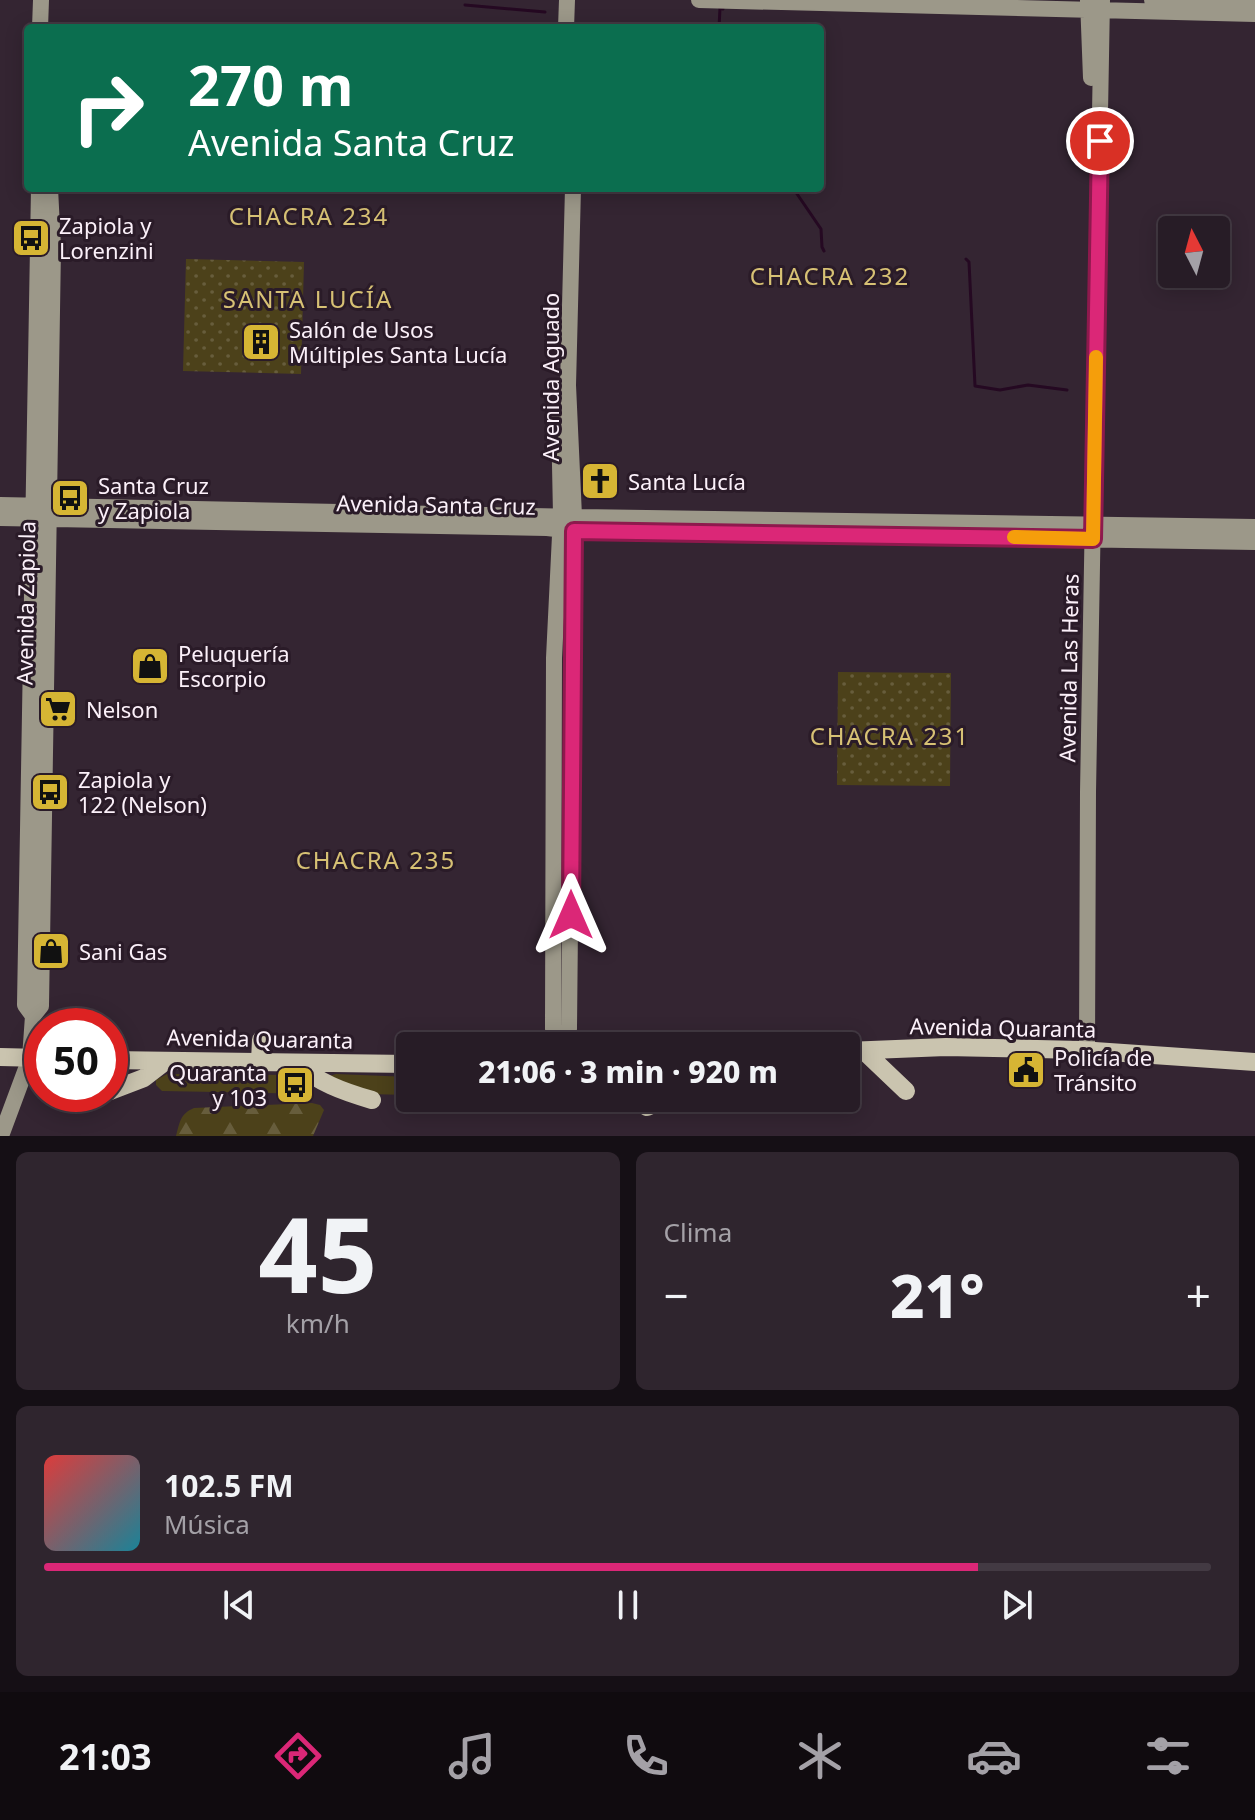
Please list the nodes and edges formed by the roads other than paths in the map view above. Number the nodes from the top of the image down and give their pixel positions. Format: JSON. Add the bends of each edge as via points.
{"nodes":[{"id":1,"x":41,"y":0,"type":"edge"},
{"id":2,"x":50,"y":0,"type":"edge"},
{"id":3,"x":567,"y":0,"type":"edge"},
{"id":4,"x":575,"y":0,"type":"edge"},
{"id":5,"x":699,"y":0,"type":"edge"},
{"id":6,"x":1152,"y":0,"type":"edge"},
{"id":7,"x":1255,"y":2,"type":"edge"},
{"id":8,"x":1095,"y":5,"type":"edge"},
{"id":9,"x":1255,"y":14,"type":"edge"},
{"id":10,"x":40,"y":24,"type":"edge"},
{"id":11,"x":50,"y":24,"type":"edge"},
{"id":12,"x":566,"y":24,"type":"edge"},
{"id":13,"x":575,"y":24,"type":"edge"},
{"id":14,"x":39,"y":192,"type":"edge"},
{"id":15,"x":50,"y":192,"type":"edge"},
{"id":16,"x":562,"y":192,"type":"edge"},
{"id":17,"x":573,"y":192,"type":"edge"},
{"id":18,"x":0,"y":505,"type":"edge"},
{"id":19,"x":41,"y":512,"type":"junction"},
{"id":20,"x":0,"y":518,"type":"edge"},
{"id":21,"x":568,"y":523,"type":"junction"},
{"id":22,"x":1255,"y":527,"type":"edge"},
{"id":23,"x":1089,"y":531,"type":"junction"},
{"id":24,"x":1255,"y":542,"type":"edge"},
{"id":25,"x":27,"y":1008,"type":"edge"},
{"id":26,"x":567,"y":1032,"type":"edge"},
{"id":27,"x":261,"y":1040,"type":"dead end"},
{"id":28,"x":1084,"y":1050,"type":"junction"},
{"id":29,"x":860,"y":1051,"type":"edge"},
{"id":30,"x":860,"y":1055,"type":"edge"},
{"id":31,"x":0,"y":1057,"type":"edge"},
{"id":32,"x":24,"y":1058,"type":"edge"},
{"id":33,"x":128,"y":1060,"type":"edge"},
{"id":34,"x":166,"y":1061,"type":"junction"},
{"id":35,"x":260,"y":1062,"type":"junction"},
{"id":36,"x":1255,"y":1062,"type":"edge"},
{"id":37,"x":295,"y":1063,"type":"junction"},
{"id":38,"x":396,"y":1064,"type":"edge"},
{"id":39,"x":24,"y":1085,"type":"edge"},
{"id":40,"x":128,"y":1085,"type":"edge"},
{"id":41,"x":906,"y":1091,"type":"dead end"},
{"id":42,"x":372,"y":1100,"type":"dead end"},
{"id":43,"x":1,"y":1136,"type":"edge"}],
"edges":[{"from":1,"to":10,"type":"main road"},
{"from":2,"to":11,"type":"main road"},
{"from":3,"to":12,"type":"main road"},
{"from":4,"to":13,"type":"main road"},
{"from":5,"to":8,"type":"main road"},
{"from":6,"to":7,"type":"main road"},
{"from":8,"to":9,"type":"main road"},
{"from":8,"to":23,"type":"main road","name":"Avenida Las Heras"},
{"from":14,"to":19,"type":"main road","name":"Avenida Zapiola"},
{"from":15,"to":19,"type":"main road","name":"Avenida Zapiola","via":[[53,248]]},
{"from":16,"to":21,"type":"main road","name":"Avenida Aguado","via":[[558,386]]},
{"from":17,"to":21,"type":"main road","name":"Avenida Aguado"},
{"from":18,"to":19,"type":"main road","name":"Avenida Santa Cruz"},
{"from":19,"to":20,"type":"main road","name":"Avenida Santa Cruz"},
{"from":19,"to":21,"type":"main road","name":"Avenida Santa Cruz"},
{"from":19,"to":25,"type":"main road","name":"Avenida Zapiola"},
{"from":21,"to":23,"type":"main road","name":"Avenida Santa Cruz"},
{"from":21,"to":26,"type":"main road","name":"Avenida Aguado"},
{"from":22,"to":23,"type":"main road","name":"Avenida Santa Cruz"},
{"from":23,"to":24,"type":"main road","name":"Avenida Santa Cruz"},
{"from":23,"to":28,"type":"main road","name":"Avenida Las Heras"},
{"from":27,"to":35,"type":"highway"},
{"from":28,"to":29,"type":"highway","name":"Avenida Quaranta"},
{"from":28,"to":36,"type":"highway","name":"Avenida Quaranta"},
{"from":30,"to":41,"type":"highway"},
{"from":31,"to":32,"type":"highway"},
{"from":33,"to":34,"type":"highway","name":"Avenida Quaranta"},
{"from":34,"to":35,"type":"highway","name":"Avenida Quaranta"},
{"from":34,"to":40,"type":"highway"},
{"from":35,"to":37,"type":"highway","name":"Avenida Quaranta"},
{"from":37,"to":38,"type":"highway","name":"Avenida Quaranta"},
{"from":37,"to":42,"type":"highway","via":[[330,1087]]},
{"from":39,"to":43,"type":"main road","name":"Avenida Zapiola"}]}
